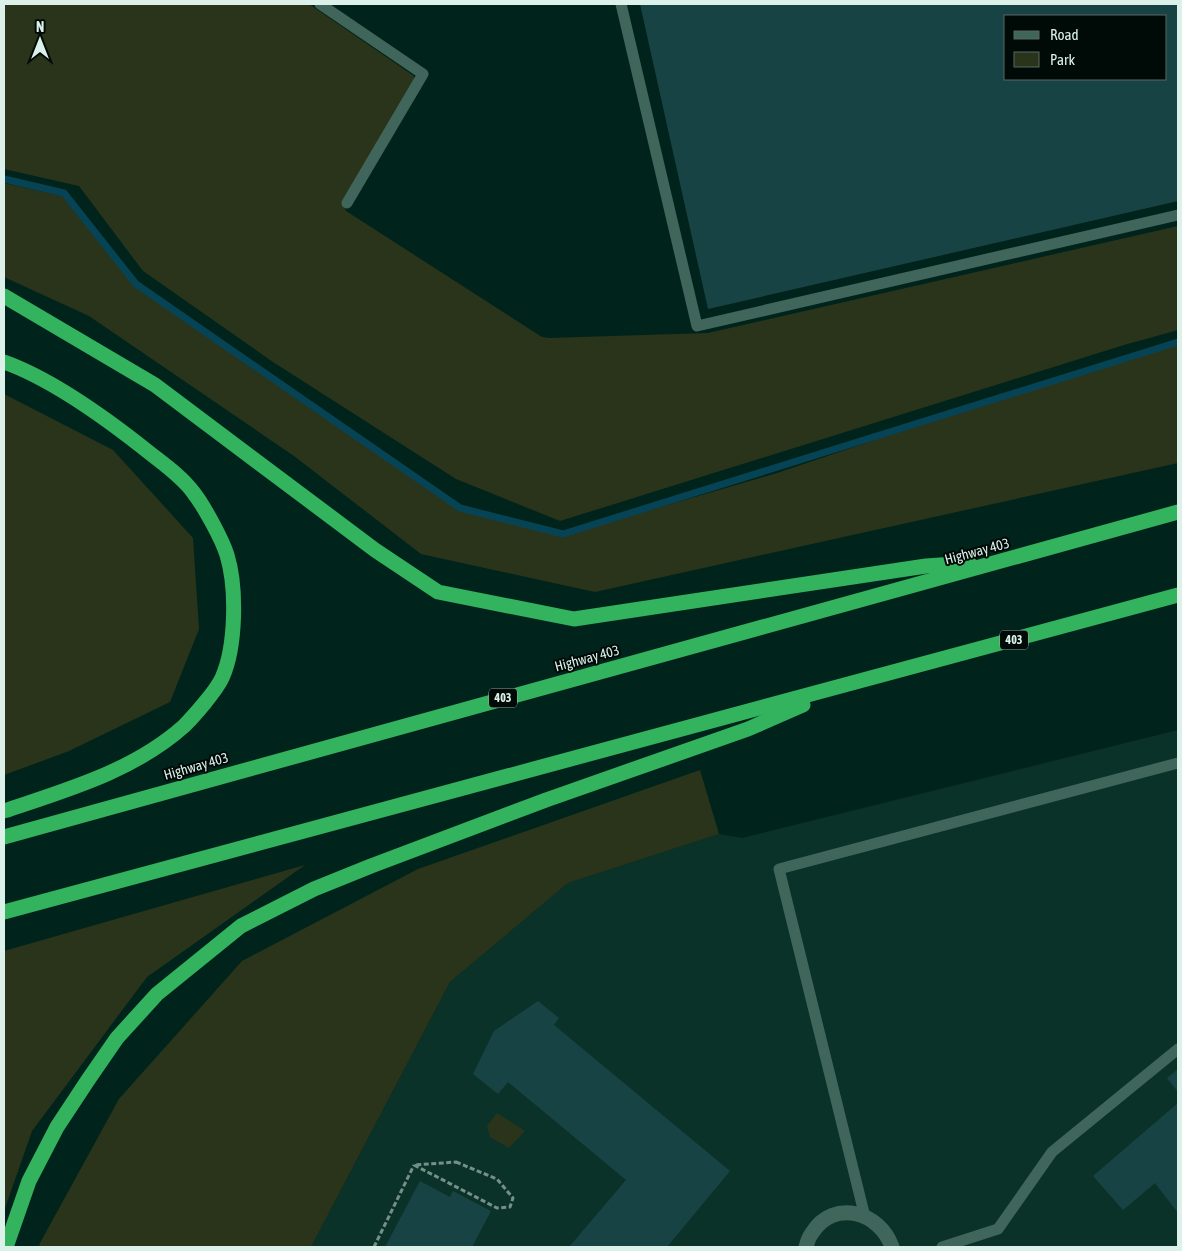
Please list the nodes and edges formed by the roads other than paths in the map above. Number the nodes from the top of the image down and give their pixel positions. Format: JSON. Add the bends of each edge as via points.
{"nodes":[{"id":1,"x":320,"y":4,"type":"edge"},
{"id":2,"x":621,"y":4,"type":"edge"},
{"id":3,"x":347,"y":203,"type":"dead end"},
{"id":4,"x":1178,"y":215,"type":"edge"},
{"id":5,"x":4,"y":296,"type":"edge"},
{"id":6,"x":4,"y":362,"type":"edge"},
{"id":7,"x":1178,"y":512,"type":"edge"},
{"id":8,"x":1003,"y":561,"type":"junction"},
{"id":9,"x":1178,"y":595,"type":"edge"},
{"id":10,"x":851,"y":685,"type":"junction"},
{"id":11,"x":1178,"y":763,"type":"edge"},
{"id":12,"x":4,"y":811,"type":"edge"},
{"id":13,"x":4,"y":837,"type":"edge"},
{"id":14,"x":4,"y":912,"type":"edge"},
{"id":15,"x":1178,"y":1049,"type":"edge"},
{"id":16,"x":865,"y":1217,"type":"junction"},
{"id":17,"x":6,"y":1247,"type":"edge"},
{"id":18,"x":806,"y":1247,"type":"edge"},
{"id":19,"x":892,"y":1247,"type":"edge"},
{"id":20,"x":942,"y":1247,"type":"edge"}],
"edges":[{"from":1,"to":3,"type":"lane","via":[[423,74]]},
{"from":2,"to":4,"type":"lane","via":[[697,326]]},
{"from":5,"to":8,"type":"highway","via":[[155,385],[375,550],[438,592],[574,619],[926,566]]},
{"from":6,"to":12,"type":"highway","via":[[63,392],[125,434],[170,469],[192,491],[227,554],[234,618],[222,679],[184,725],[144,754],[88,782]]},
{"from":7,"to":8,"type":"highway","name":"Highway 403","number":"403"},
{"from":8,"to":13,"type":"highway","name":"Highway 403","number":"403"},
{"from":9,"to":10,"type":"highway","number":"403"},
{"from":10,"to":14,"type":"highway","number":"403"},
{"from":10,"to":17,"type":"highway","via":[[748,729],[371,866],[314,889],[241,926],[157,994],[117,1038],[57,1127],[29,1181]]},
{"from":11,"to":16,"type":"lane","via":[[779,869]]},
{"from":15,"to":20,"type":"lane","via":[[1052,1152],[998,1229]]},
{"from":16,"to":18,"type":"street","via":[[842,1213],[826,1219],[812,1232]]},
{"from":16,"to":19,"type":"street","via":[[885,1231]]}]}
